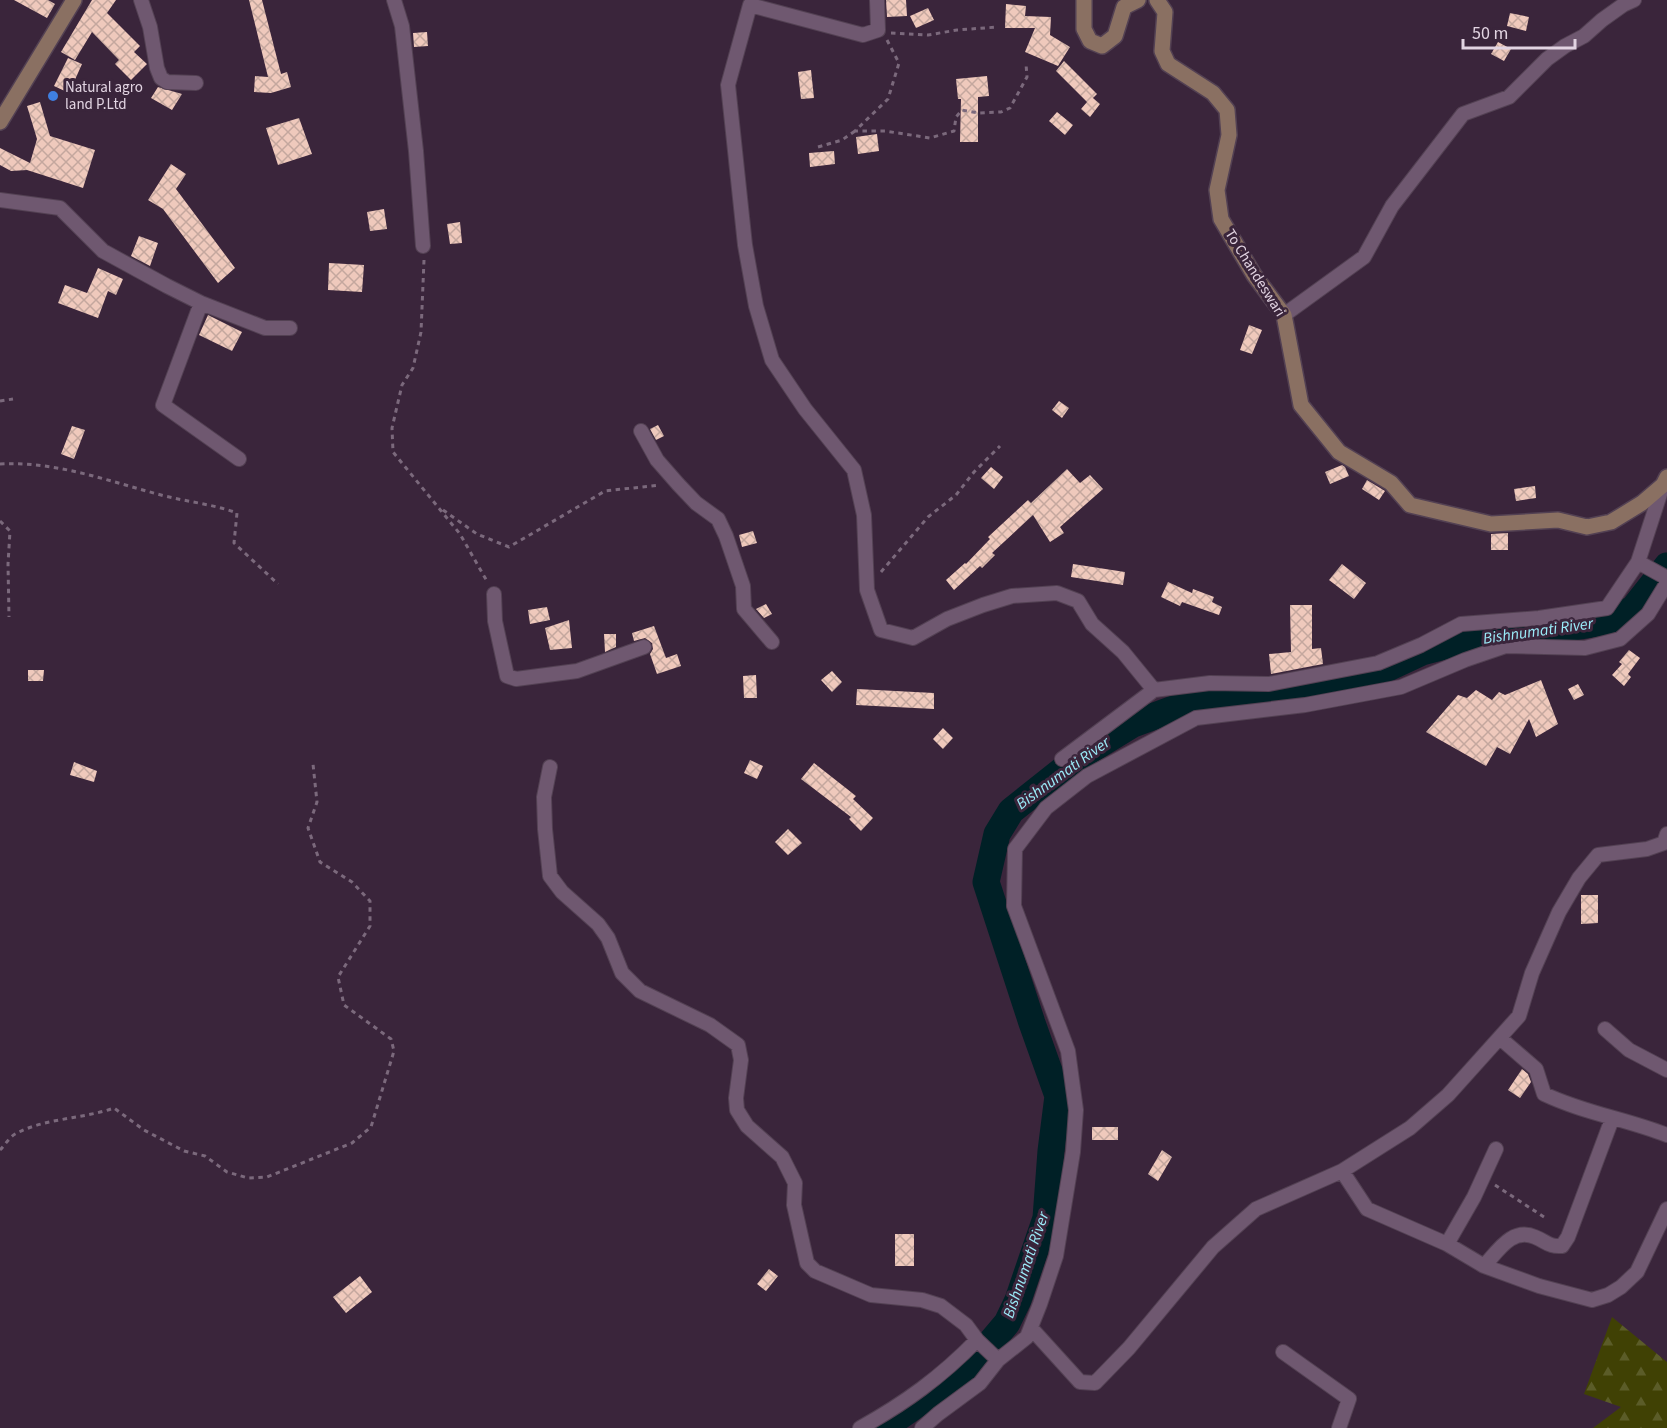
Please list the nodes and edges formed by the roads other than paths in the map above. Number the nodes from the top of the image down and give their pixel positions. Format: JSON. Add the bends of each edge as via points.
{"nodes":[{"id":1,"x":74,"y":0,"type":"edge"},
{"id":2,"x":141,"y":0,"type":"edge"},
{"id":3,"x":394,"y":0,"type":"edge"},
{"id":4,"x":877,"y":0,"type":"edge"},
{"id":5,"x":1084,"y":0,"type":"edge"},
{"id":6,"x":1138,"y":0,"type":"edge"},
{"id":7,"x":1157,"y":0,"type":"edge"},
{"id":8,"x":1634,"y":0,"type":"edge"},
{"id":9,"x":196,"y":82,"type":"dead end"},
{"id":10,"x":0,"y":122,"type":"edge"},
{"id":11,"x":0,"y":200,"type":"edge"},
{"id":12,"x":423,"y":246,"type":"road end"},
{"id":13,"x":201,"y":303,"type":"junction"},
{"id":14,"x":1284,"y":315,"type":"junction"},
{"id":15,"x":290,"y":328,"type":"dead end"},
{"id":16,"x":640,"y":431,"type":"dead end"},
{"id":17,"x":239,"y":459,"type":"dead end"},
{"id":18,"x":1665,"y":481,"type":"edge"},
{"id":19,"x":1638,"y":562,"type":"junction"},
{"id":20,"x":1667,"y":578,"type":"edge"},
{"id":21,"x":1667,"y":583,"type":"edge"},
{"id":22,"x":494,"y":594,"type":"road end"},
{"id":23,"x":772,"y":642,"type":"dead end"},
{"id":24,"x":644,"y":647,"type":"dead end"},
{"id":25,"x":1154,"y":690,"type":"junction"},
{"id":26,"x":1062,"y":759,"type":"dead end"},
{"id":27,"x":550,"y":767,"type":"dead end"},
{"id":28,"x":1667,"y":834,"type":"edge"},
{"id":29,"x":1605,"y":1029,"type":"dead end"},
{"id":30,"x":1500,"y":1038,"type":"junction"},
{"id":31,"x":1667,"y":1071,"type":"edge"},
{"id":32,"x":1612,"y":1119,"type":"junction"},
{"id":33,"x":1667,"y":1135,"type":"edge"},
{"id":34,"x":1496,"y":1149,"type":"dead end"},
{"id":35,"x":1342,"y":1171,"type":"junction"},
{"id":36,"x":1667,"y":1209,"type":"edge"},
{"id":37,"x":1663,"y":1230,"type":"edge"},
{"id":38,"x":1447,"y":1244,"type":"junction"},
{"id":39,"x":1484,"y":1266,"type":"junction"},
{"id":40,"x":1031,"y":1328,"type":"junction"},
{"id":41,"x":977,"y":1340,"type":"junction"},
{"id":42,"x":1283,"y":1352,"type":"dead end"},
{"id":43,"x":995,"y":1356,"type":"junction"},
{"id":44,"x":860,"y":1428,"type":"edge"},
{"id":45,"x":922,"y":1428,"type":"edge"},
{"id":46,"x":1338,"y":1428,"type":"edge"}],
"edges":[{"from":1,"to":10,"type":"street"},
{"from":2,"to":9,"type":"street","via":[[161,78],[166,82]]},
{"from":3,"to":12,"type":"street","via":[[402,26]]},
{"from":4,"to":25,"type":"street","via":[[878,30],[863,35],[750,5],[728,85],[745,245],[756,306],[772,360],[854,470],[864,515],[867,590],[881,630],[913,638],[947,619],[1012,596],[1057,593],[1078,601],[1092,624],[1123,652]]},
{"from":5,"to":6,"type":"street","via":[[1084,29],[1090,41],[1102,46],[1115,36],[1124,7]]},
{"from":7,"to":14,"type":"street","name":"To Chandeswari","via":[[1165,12],[1162,51],[1168,64],[1213,93],[1227,110],[1229,135],[1217,190],[1221,219],[1254,275]]},
{"from":8,"to":14,"type":"street","via":[[1547,59],[1509,97],[1463,114],[1392,206],[1364,257]]},
{"from":11,"to":13,"type":"street","via":[[60,208],[103,251]]},
{"from":13,"to":15,"type":"street","via":[[265,328]]},
{"from":13,"to":17,"type":"street","via":[[163,405]]},
{"from":14,"to":18,"type":"street","name":"To Chandeswari","via":[[1301,405],[1339,452],[1391,483],[1410,505],[1491,524],[1558,520],[1587,527],[1611,522],[1642,503]]},
{"from":16,"to":23,"type":"street","via":[[657,460],[678,484],[718,519],[743,586],[744,609]]},
{"from":18,"to":19,"type":"street"},
{"from":19,"to":20,"type":"street"},
{"from":19,"to":25,"type":"street","via":[[1607,608],[1461,624],[1378,663],[1269,684],[1210,683]]},
{"from":21,"to":40,"type":"street","via":[[1648,614],[1620,639],[1585,648],[1506,646],[1401,687],[1305,705],[1196,718],[1087,776],[1046,808],[1015,849],[1014,906],[1068,1051],[1076,1110],[1056,1256]]},
{"from":22,"to":24,"type":"street","via":[[495,621],[507,676],[516,679],[577,670]]},
{"from":25,"to":26,"type":"street"},
{"from":27,"to":41,"type":"street","via":[[544,797],[550,876],[598,924],[622,973],[640,991],[710,1025],[738,1045],[741,1060],[737,1110],[747,1126],[782,1157],[795,1183],[794,1205],[807,1263],[815,1271],[871,1295],[941,1306],[966,1325]]},
{"from":28,"to":30,"type":"street","via":[[1664,843],[1598,855],[1592,862],[1558,912],[1519,1016]]},
{"from":29,"to":31,"type":"street","via":[[1629,1050]]},
{"from":30,"to":32,"type":"street","via":[[1536,1069],[1544,1094]]},
{"from":30,"to":35,"type":"street","via":[[1448,1095],[1410,1128]]},
{"from":32,"to":33,"type":"street"},
{"from":32,"to":39,"type":"street","via":[[1563,1246],[1517,1234]]},
{"from":34,"to":38,"type":"street"},
{"from":35,"to":38,"type":"street","via":[[1367,1209]]},
{"from":35,"to":40,"type":"street","via":[[1256,1209],[1213,1247],[1095,1383],[1080,1382]]},
{"from":36,"to":37,"type":"street"},
{"from":37,"to":39,"type":"street","via":[[1637,1272],[1622,1287],[1592,1300]]},
{"from":38,"to":39,"type":"street"},
{"from":40,"to":43,"type":"street","via":[[1027,1337]]},
{"from":41,"to":43,"type":"street"},
{"from":41,"to":44,"type":"street","via":[[916,1394]]},
{"from":42,"to":46,"type":"street","via":[[1349,1399]]},
{"from":43,"to":45,"type":"street","via":[[980,1383]]}]}
